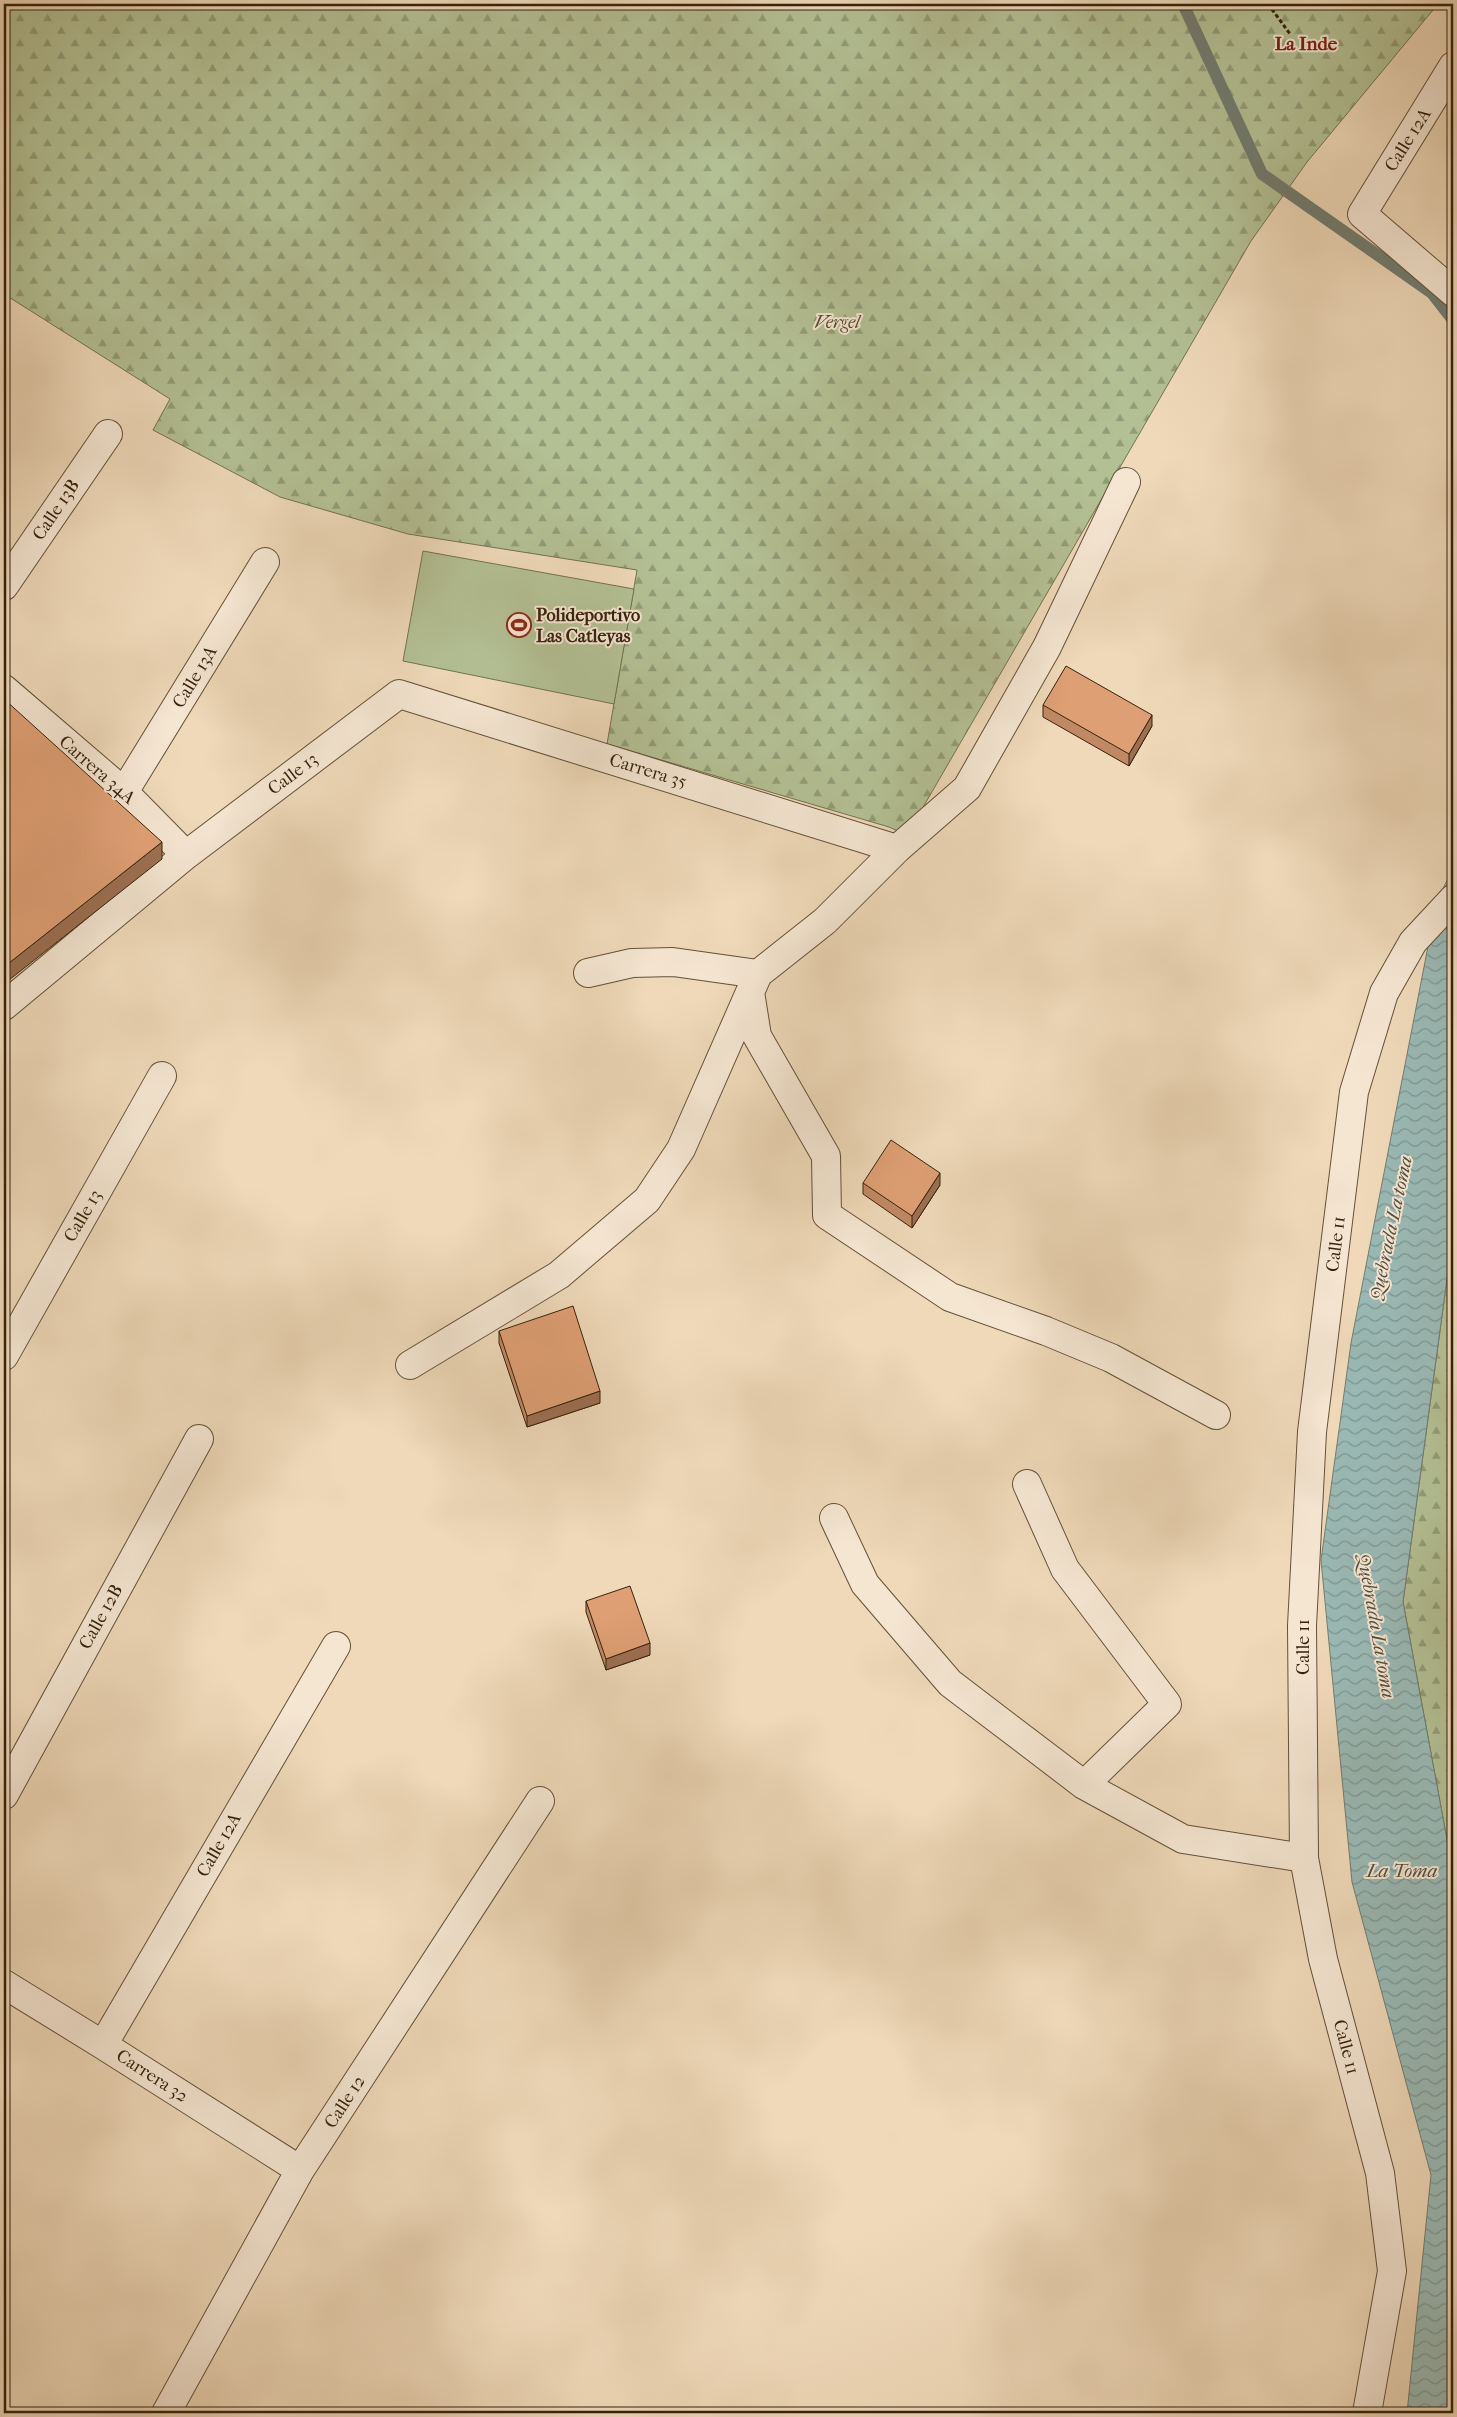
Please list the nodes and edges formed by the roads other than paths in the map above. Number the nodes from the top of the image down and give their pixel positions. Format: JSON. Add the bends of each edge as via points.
{"nodes":[{"id":1,"x":1453,"y":66,"type":"edge"},
{"id":2,"x":1453,"y":292,"type":"edge"},
{"id":3,"x":108,"y":434,"type":"dead end"},
{"id":4,"x":1126,"y":482,"type":"dead end"},
{"id":5,"x":265,"y":562,"type":"dead end"},
{"id":6,"x":4,"y":586,"type":"edge"},
{"id":7,"x":4,"y":689,"type":"edge"},
{"id":8,"x":399,"y":694,"type":"joint"},
{"id":9,"x":124,"y":792,"type":"junction"},
{"id":10,"x":896,"y":849,"type":"junction"},
{"id":11,"x":186,"y":855,"type":"junction"},
{"id":12,"x":1453,"y":899,"type":"edge"},
{"id":13,"x":588,"y":973,"type":"dead end"},
{"id":14,"x":754,"y":983,"type":"junction"},
{"id":15,"x":4,"y":1006,"type":"edge"},
{"id":16,"x":162,"y":1076,"type":"dead end"},
{"id":17,"x":4,"y":1356,"type":"edge"},
{"id":18,"x":410,"y":1365,"type":"dead end"},
{"id":19,"x":1216,"y":1415,"type":"dead end"},
{"id":20,"x":199,"y":1439,"type":"dead end"},
{"id":21,"x":1027,"y":1484,"type":"dead end"},
{"id":22,"x":834,"y":1518,"type":"dead end"},
{"id":23,"x":336,"y":1646,"type":"dead end"},
{"id":24,"x":1084,"y":1785,"type":"junction"},
{"id":25,"x":4,"y":1795,"type":"edge"},
{"id":26,"x":540,"y":1801,"type":"dead end"},
{"id":27,"x":1304,"y":1858,"type":"junction"},
{"id":28,"x":4,"y":1984,"type":"edge"},
{"id":29,"x":103,"y":2045,"type":"junction"},
{"id":30,"x":300,"y":2170,"type":"junction"},
{"id":31,"x":166,"y":2413,"type":"edge"},
{"id":32,"x":1367,"y":2413,"type":"edge"}],
"edges":[{"from":1,"to":2,"type":"street","name":"Calle 12A","via":[[1362,214]]},
{"from":3,"to":6,"type":"street","name":"Calle 13B"},
{"from":4,"to":10,"type":"street","via":[[1047,647],[967,788]]},
{"from":5,"to":9,"type":"street","name":"Calle 13A"},
{"from":7,"to":9,"type":"street","name":"Carrera 34A"},
{"from":8,"to":10,"type":"street","name":"Carrera 35"},
{"from":8,"to":11,"type":"street","name":"Calle 13"},
{"from":9,"to":11,"type":"street","name":"Carrera 34A"},
{"from":10,"to":14,"type":"street","via":[[825,921]]},
{"from":11,"to":15,"type":"street"},
{"from":12,"to":27,"type":"street","name":"Calle 11","via":[[1413,942],[1384,993],[1354,1092],[1312,1432],[1302,1626]]},
{"from":13,"to":14,"type":"street","via":[[632,963],[672,962]]},
{"from":14,"to":18,"type":"street","via":[[681,1149],[647,1200],[559,1275]]},
{"from":14,"to":19,"type":"street","via":[[758,1036],[826,1156],[828,1215],[950,1297],[1111,1358]]},
{"from":16,"to":17,"type":"street","name":"Calle 13"},
{"from":20,"to":25,"type":"street","name":"Calle 12B"},
{"from":21,"to":24,"type":"street","via":[[1065,1569],[1167,1704]]},
{"from":22,"to":24,"type":"street","via":[[865,1584],[950,1683]]},
{"from":23,"to":29,"type":"street","name":"Calle 12A"},
{"from":24,"to":27,"type":"street","via":[[1183,1839]]},
{"from":26,"to":30,"type":"street","name":"Calle 12"},
{"from":27,"to":32,"type":"street","name":"Calle 11","via":[[1323,1959],[1380,2174],[1392,2271]]},
{"from":28,"to":29,"type":"street","name":"Carrera 32"},
{"from":29,"to":30,"type":"street","name":"Carrera 32"},
{"from":30,"to":31,"type":"street","name":"Calle 12"}]}
